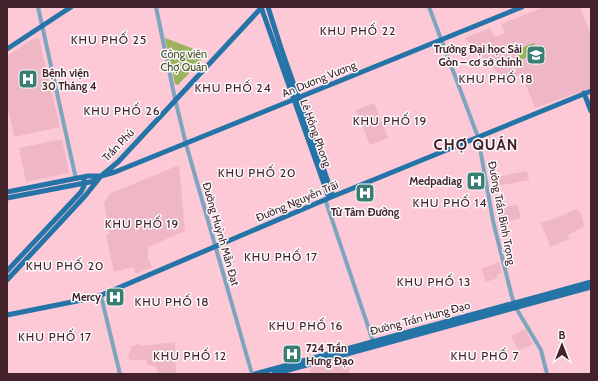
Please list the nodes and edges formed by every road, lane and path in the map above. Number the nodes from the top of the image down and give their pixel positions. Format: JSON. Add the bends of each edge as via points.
{"nodes":[{"id":1,"x":38,"y":7,"type":"edge"},
{"id":2,"x":71,"y":7,"type":"edge"},
{"id":3,"x":156,"y":7,"type":"edge"},
{"id":4,"x":261,"y":7,"type":"edge"},
{"id":5,"x":268,"y":7,"type":"edge"},
{"id":6,"x":429,"y":7,"type":"edge"},
{"id":7,"x":522,"y":7,"type":"edge"},
{"id":8,"x":42,"y":26,"type":"junction"},
{"id":9,"x":442,"y":40,"type":"junction"},
{"id":10,"x":7,"y":49,"type":"edge"},
{"id":11,"x":591,"y":91,"type":"edge"},
{"id":12,"x":584,"y":93,"type":"junction"},
{"id":13,"x":175,"y":99,"type":"junction"},
{"id":14,"x":296,"y":99,"type":"junction"},
{"id":15,"x":591,"y":111,"type":"edge"},
{"id":16,"x":478,"y":137,"type":"junction"},
{"id":17,"x":186,"y":144,"type":"junction"},
{"id":18,"x":121,"y":158,"type":"junction"},
{"id":19,"x":128,"y":167,"type":"junction"},
{"id":20,"x":101,"y":176,"type":"junction"},
{"id":21,"x":84,"y":180,"type":"junction"},
{"id":22,"x":77,"y":181,"type":"junction"},
{"id":23,"x":49,"y":187,"type":"junction"},
{"id":24,"x":7,"y":192,"type":"edge"},
{"id":25,"x":7,"y":198,"type":"edge"},
{"id":26,"x":329,"y":198,"type":"junction"},
{"id":27,"x":38,"y":243,"type":"junction"},
{"id":28,"x":215,"y":246,"type":"junction"},
{"id":29,"x":7,"y":271,"type":"edge"},
{"id":30,"x":7,"y":280,"type":"edge"},
{"id":31,"x":591,"y":282,"type":"edge"},
{"id":32,"x":591,"y":288,"type":"edge"},
{"id":33,"x":553,"y":295,"type":"junction"},
{"id":34,"x":101,"y":296,"type":"junction"},
{"id":35,"x":515,"y":305,"type":"junction"},
{"id":36,"x":7,"y":315,"type":"edge"},
{"id":37,"x":374,"y":344,"type":"junction"},
{"id":38,"x":285,"y":368,"type":"junction"},
{"id":39,"x":120,"y":374,"type":"edge"},
{"id":40,"x":253,"y":374,"type":"edge"},
{"id":41,"x":274,"y":374,"type":"edge"},
{"id":42,"x":547,"y":374,"type":"edge"}],
"edges":[{"from":1,"to":8,"type":"street"},
{"from":2,"to":8,"type":"main road"},
{"from":3,"to":13,"type":"street","name":"Đường Huỳnh Mẫn Đạt"},
{"from":4,"to":13,"type":"main road","name":"Trần Phú"},
{"from":4,"to":14,"type":"main road","name":"Lê Hồng Phong"},
{"from":5,"to":14,"type":"main road","name":"Lê Hồng Phong"},
{"from":6,"to":9,"type":"street","name":"Đường Trần Bình Trọng"},
{"from":7,"to":9,"type":"main road","name":"An Dương Vương"},
{"from":8,"to":10,"type":"main road"},
{"from":8,"to":22,"type":"street"},
{"from":9,"to":14,"type":"main road","name":"An Dương Vương"},
{"from":9,"to":16,"type":"street","name":"Đường Trần Bình Trọng"},
{"from":11,"to":12,"type":"main road","name":"Đường Nguyễn Trãi"},
{"from":12,"to":15,"type":"main road"},
{"from":12,"to":16,"type":"main road","name":"Đường Nguyễn Trãi"},
{"from":13,"to":17,"type":"street","name":"Đường Huỳnh Mẫn Đạt"},
{"from":13,"to":18,"type":"main road","name":"Trần Phú"},
{"from":14,"to":17,"type":"main road","name":"An Dương Vương"},
{"from":14,"to":26,"type":"main road","name":"Lê Hồng Phong"},
{"from":16,"to":26,"type":"main road","name":"Đường Nguyễn Trãi"},
{"from":16,"to":35,"type":"street","name":"Đường Trần Bình Trọng","via":[[493,221]]},
{"from":17,"to":19,"type":"main road","name":"An Dương Vương"},
{"from":17,"to":28,"type":"street","name":"Đường Huỳnh Mẫn Đạt"},
{"from":18,"to":19,"type":"main road"},
{"from":18,"to":20,"type":"main road","name":"Trần Phú"},
{"from":19,"to":20,"type":"main road","name":"An Dương Vương"},
{"from":20,"to":21,"type":"main road","name":"An Dương Vương","via":[[93,181]]},
{"from":20,"to":27,"type":"main road","name":"Trần Phú","via":[[85,196]]},
{"from":21,"to":22,"type":"main road","name":"An Dương Vương"},
{"from":21,"to":27,"type":"main road","name":"Trần Phú","via":[[81,192]]},
{"from":22,"to":23,"type":"main road","name":"An Dương Vương"},
{"from":23,"to":24,"type":"main road","name":"An Dương Vương"},
{"from":23,"to":25,"type":"main road","name":"An Dương Vương"},
{"from":26,"to":28,"type":"main road","name":"Đường Nguyễn Trãi"},
{"from":26,"to":37,"type":"street","name":"Lê Hồng Phong"},
{"from":27,"to":29,"type":"main road","name":"Trần Phú"},
{"from":27,"to":30,"type":"main road","name":"Trần Phú"},
{"from":28,"to":34,"type":"main road","name":"Đường Nguyễn Trãi"},
{"from":28,"to":40,"type":"street","name":"Đường Huỳnh Mẫn Đạt"},
{"from":31,"to":33,"type":"main road","name":"Đường Trần Hưng Đạo"},
{"from":32,"to":33,"type":"main road","name":"Đường Trần Hưng Đạo"},
{"from":33,"to":35,"type":"main road","name":"Đường Trần Hưng Đạo"},
{"from":34,"to":36,"type":"main road","name":"Đường Nguyễn Trãi"},
{"from":34,"to":39,"type":"street"},
{"from":35,"to":37,"type":"main road","name":"Đường Trần Hưng Đạo"},
{"from":35,"to":42,"type":"street","name":"Đường Trần Bình Trọng","via":[[541,350]]},
{"from":37,"to":38,"type":"main road","name":"Đường Trần Hưng Đạo"},
{"from":38,"to":40,"type":"main road","name":"Đường Trần Hưng Đạo"},
{"from":38,"to":41,"type":"main road","name":"Đường Trần Hưng Đạo"}]}
